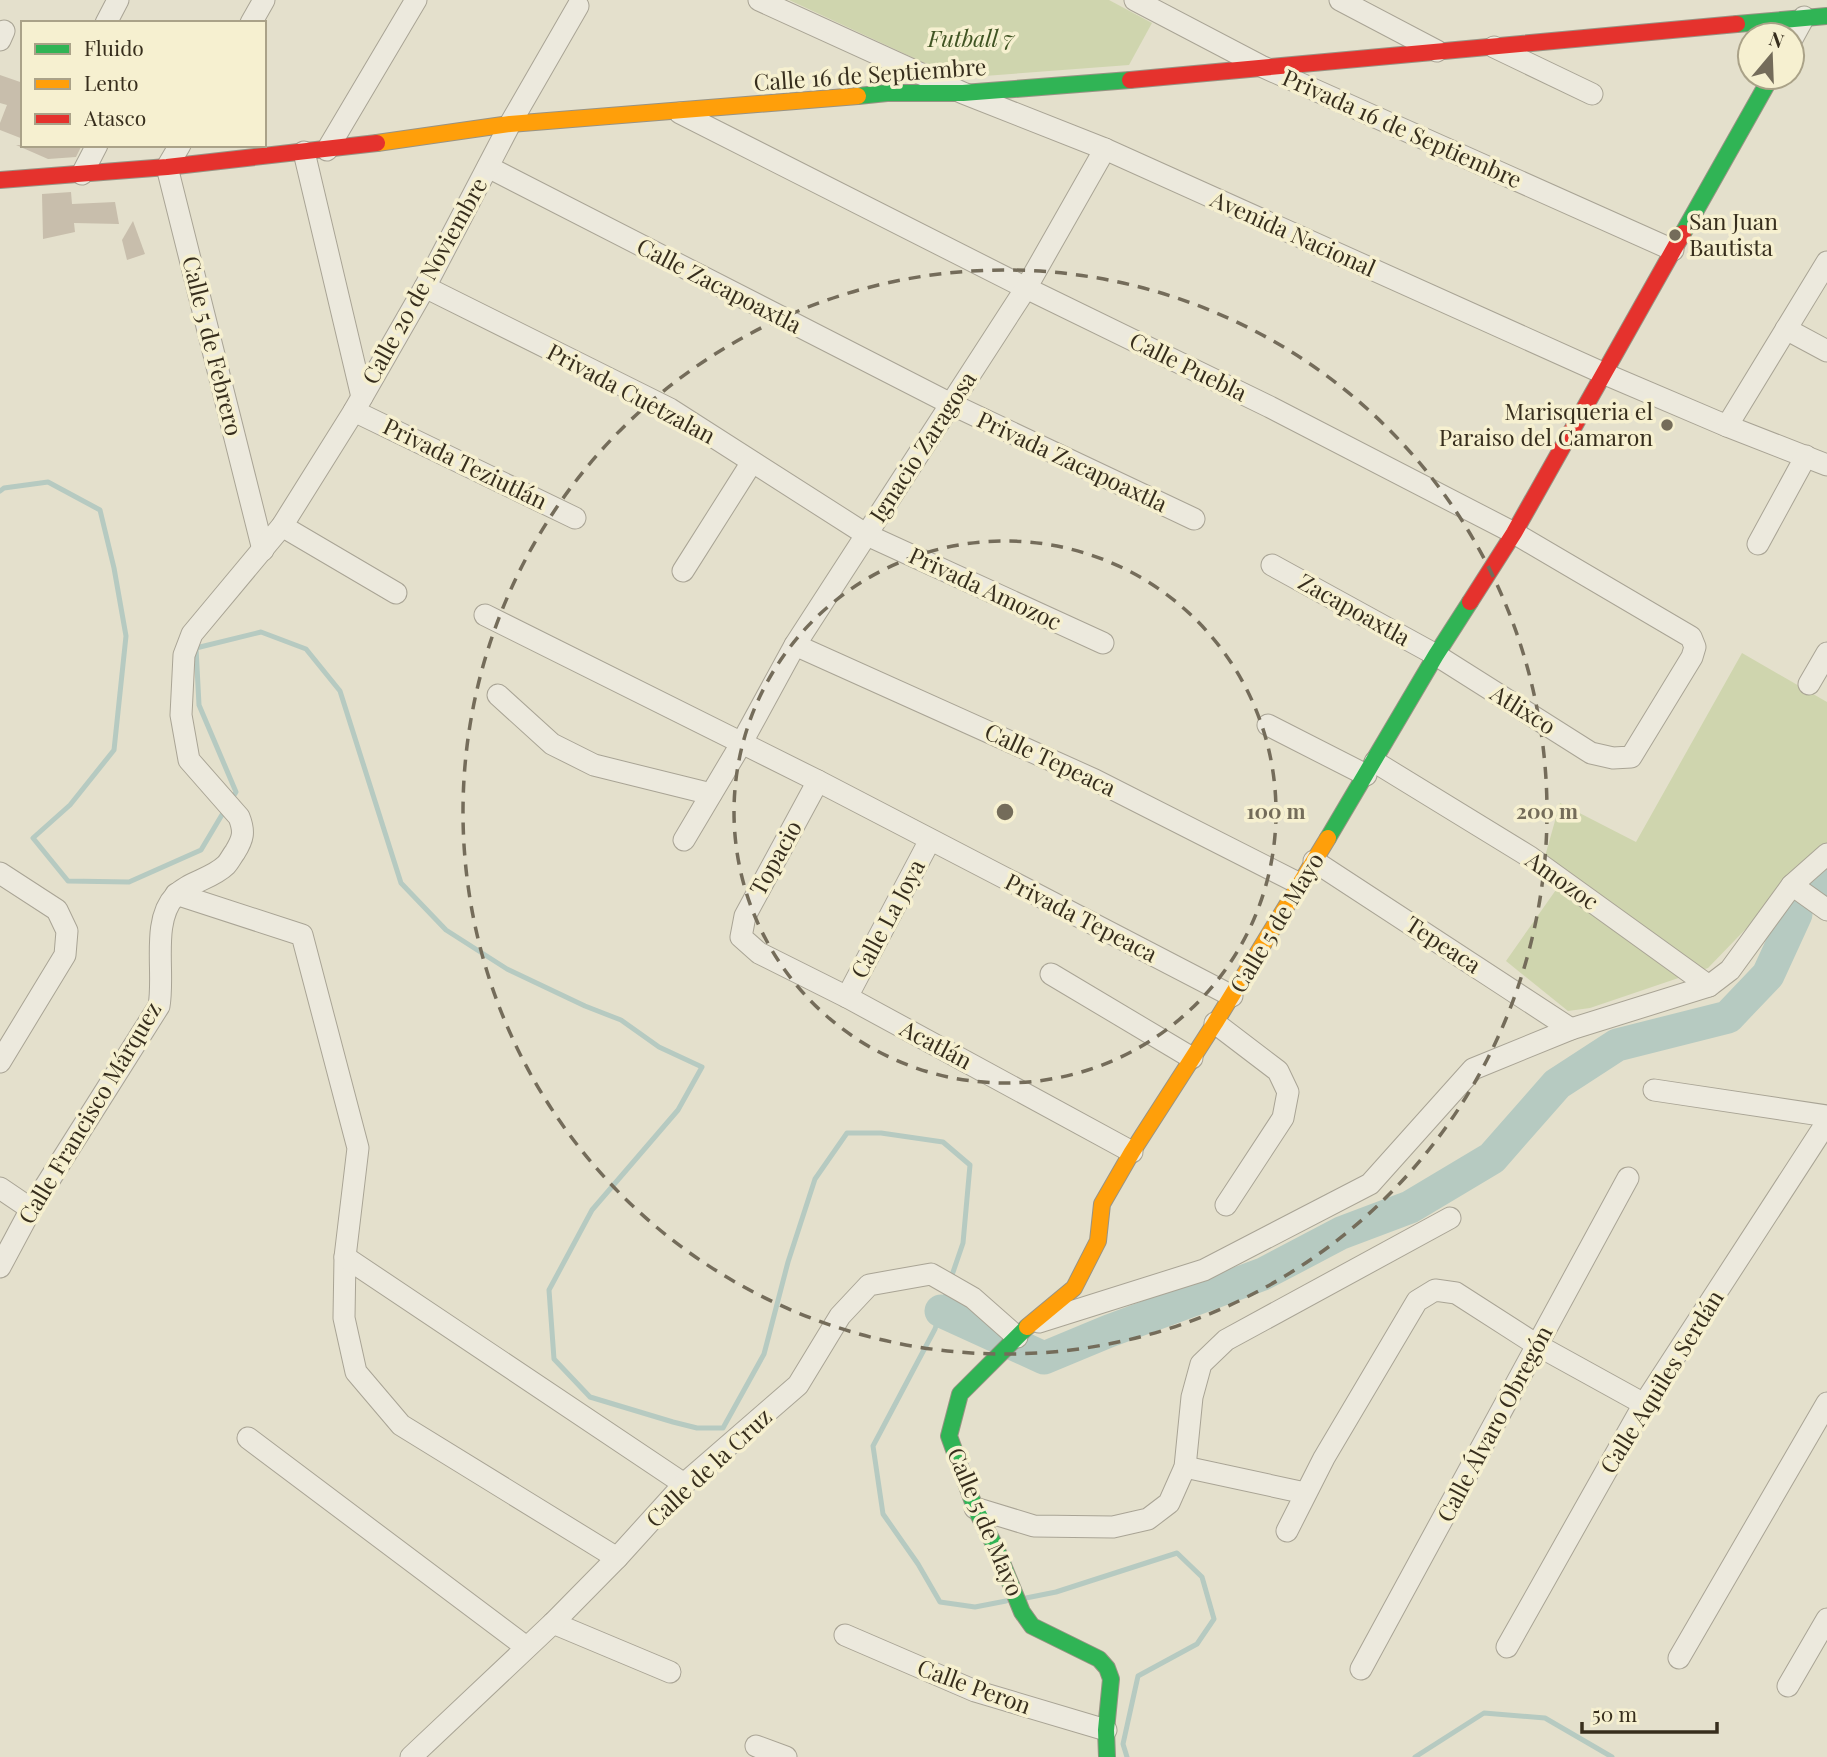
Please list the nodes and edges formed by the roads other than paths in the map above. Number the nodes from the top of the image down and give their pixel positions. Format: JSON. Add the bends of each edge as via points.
{"nodes":[{"id":1,"x":118,"y":0,"type":"edge"},
{"id":2,"x":264,"y":0,"type":"edge"},
{"id":3,"x":415,"y":0,"type":"edge"},
{"id":4,"x":759,"y":0,"type":"edge"},
{"id":5,"x":1135,"y":0,"type":"edge"},
{"id":6,"x":1340,"y":0,"type":"edge"},
{"id":7,"x":578,"y":6,"type":"dead end"},
{"id":8,"x":1827,"y":16,"type":"edge"},
{"id":9,"x":1804,"y":17,"type":"junction"},
{"id":10,"x":107,"y":21,"type":"edge"},
{"id":11,"x":252,"y":21,"type":"edge"},
{"id":12,"x":1802,"y":21,"type":"edge"},
{"id":13,"x":1492,"y":46,"type":"junction"},
{"id":14,"x":1438,"y":51,"type":"junction"},
{"id":15,"x":1261,"y":66,"type":"junction"},
{"id":16,"x":1763,"y":91,"type":"edge"},
{"id":17,"x":963,"y":93,"type":"junction"},
{"id":18,"x":1592,"y":93,"type":"dead end"},
{"id":19,"x":678,"y":112,"type":"junction"},
{"id":20,"x":510,"y":124,"type":"junction"},
{"id":21,"x":96,"y":147,"type":"edge"},
{"id":22,"x":179,"y":147,"type":"edge"},
{"id":23,"x":1105,"y":149,"type":"junction"},
{"id":24,"x":327,"y":150,"type":"junction"},
{"id":25,"x":304,"y":152,"type":"junction"},
{"id":26,"x":167,"y":167,"type":"junction"},
{"id":27,"x":488,"y":167,"type":"junction"},
{"id":28,"x":82,"y":174,"type":"junction"},
{"id":29,"x":0,"y":180,"type":"edge"},
{"id":30,"x":1673,"y":250,"type":"junction"},
{"id":31,"x":1827,"y":262,"type":"edge"},
{"id":32,"x":425,"y":287,"type":"junction"},
{"id":33,"x":1027,"y":288,"type":"junction"},
{"id":34,"x":1787,"y":329,"type":"junction"},
{"id":35,"x":1827,"y":351,"type":"edge"},
{"id":36,"x":1605,"y":374,"type":"junction"},
{"id":37,"x":358,"y":404,"type":"junction"},
{"id":38,"x":951,"y":404,"type":"junction"},
{"id":39,"x":1727,"y":426,"type":"junction"},
{"id":40,"x":1806,"y":456,"type":"junction"},
{"id":41,"x":752,"y":461,"type":"junction"},
{"id":42,"x":1827,"y":465,"type":"edge"},
{"id":43,"x":575,"y":519,"type":"dead end"},
{"id":44,"x":1194,"y":519,"type":"dead end"},
{"id":45,"x":282,"y":526,"type":"junction"},
{"id":46,"x":1514,"y":533,"type":"junction"},
{"id":47,"x":867,"y":535,"type":"junction"},
{"id":48,"x":1758,"y":544,"type":"dead end"},
{"id":49,"x":263,"y":550,"type":"junction"},
{"id":50,"x":1272,"y":565,"type":"dead end"},
{"id":51,"x":682,"y":571,"type":"dead end"},
{"id":52,"x":396,"y":593,"type":"dead end"},
{"id":53,"x":485,"y":615,"type":"dead end"},
{"id":54,"x":1103,"y":643,"type":"dead end"},
{"id":55,"x":795,"y":645,"type":"junction"},
{"id":56,"x":1827,"y":653,"type":"edge"},
{"id":57,"x":1436,"y":655,"type":"junction"},
{"id":58,"x":1809,"y":684,"type":"dead end"},
{"id":59,"x":498,"y":695,"type":"dead end"},
{"id":60,"x":1268,"y":725,"type":"dead end"},
{"id":61,"x":741,"y":744,"type":"junction"},
{"id":62,"x":1614,"y":758,"type":"joint"},
{"id":63,"x":1370,"y":769,"type":"junction"},
{"id":64,"x":818,"y":781,"type":"junction"},
{"id":65,"x":711,"y":794,"type":"junction"},
{"id":66,"x":930,"y":840,"type":"junction"},
{"id":67,"x":684,"y":841,"type":"dead end"},
{"id":68,"x":1827,"y":853,"type":"edge"},
{"id":69,"x":1314,"y":861,"type":"junction"},
{"id":70,"x":0,"y":873,"type":"edge"},
{"id":71,"x":1300,"y":884,"type":"junction"},
{"id":72,"x":1793,"y":885,"type":"junction"},
{"id":73,"x":176,"y":894,"type":"junction"},
{"id":74,"x":1827,"y":910,"type":"edge"},
{"id":75,"x":741,"y":937,"type":"joint"},
{"id":76,"x":1051,"y":974,"type":"dead end"},
{"id":77,"x":1709,"y":986,"type":"junction"},
{"id":78,"x":1232,"y":996,"type":"junction"},
{"id":79,"x":847,"y":997,"type":"junction"},
{"id":80,"x":1215,"y":1023,"type":"junction"},
{"id":81,"x":1571,"y":1029,"type":"junction"},
{"id":82,"x":1192,"y":1058,"type":"junction"},
{"id":83,"x":0,"y":1062,"type":"edge"},
{"id":84,"x":1654,"y":1090,"type":"dead end"},
{"id":85,"x":1827,"y":1116,"type":"edge"},
{"id":86,"x":1827,"y":1122,"type":"edge"},
{"id":87,"x":1132,"y":1152,"type":"junction"},
{"id":88,"x":1628,"y":1178,"type":"dead end"},
{"id":89,"x":0,"y":1188,"type":"edge"},
{"id":90,"x":1226,"y":1205,"type":"dead end"},
{"id":91,"x":31,"y":1209,"type":"junction"},
{"id":92,"x":1450,"y":1218,"type":"dead end"},
{"id":93,"x":345,"y":1257,"type":"junction"},
{"id":94,"x":0,"y":1267,"type":"edge"},
{"id":95,"x":1017,"y":1337,"type":"junction"},
{"id":96,"x":1537,"y":1345,"type":"junction"},
{"id":97,"x":1827,"y":1403,"type":"edge"},
{"id":98,"x":1644,"y":1404,"type":"junction"},
{"id":99,"x":248,"y":1438,"type":"dead end"},
{"id":100,"x":1185,"y":1467,"type":"junction"},
{"id":101,"x":684,"y":1485,"type":"junction"},
{"id":102,"x":1306,"y":1493,"type":"junction"},
{"id":103,"x":975,"y":1508,"type":"junction"},
{"id":104,"x":1287,"y":1531,"type":"dead end"},
{"id":105,"x":617,"y":1558,"type":"junction"},
{"id":106,"x":1827,"y":1619,"type":"edge"},
{"id":107,"x":553,"y":1623,"type":"junction"},
{"id":108,"x":845,"y":1635,"type":"dead end"},
{"id":109,"x":526,"y":1647,"type":"junction"},
{"id":110,"x":1507,"y":1647,"type":"dead end"},
{"id":111,"x":1819,"y":1648,"type":"edge"},
{"id":112,"x":1679,"y":1658,"type":"dead end"},
{"id":113,"x":1361,"y":1669,"type":"dead end"},
{"id":114,"x":670,"y":1672,"type":"dead end"},
{"id":115,"x":1788,"y":1686,"type":"dead end"},
{"id":116,"x":1106,"y":1730,"type":"junction"},
{"id":117,"x":756,"y":1746,"type":"dead end"},
{"id":118,"x":411,"y":1757,"type":"edge"},
{"id":119,"x":786,"y":1757,"type":"edge"},
{"id":120,"x":1107,"y":1757,"type":"edge"}],
"edges":[{"from":1,"to":10,"type":"street"},
{"from":2,"to":11,"type":"street"},
{"from":3,"to":24,"type":"street"},
{"from":4,"to":17,"type":"street","name":"Avenida Nacional"},
{"from":5,"to":15,"type":"street","name":"Privada 16 de Septiembre"},
{"from":6,"to":14,"type":"street"},
{"from":7,"to":20,"type":"street","name":"Calle 20 de Noviembre"},
{"from":8,"to":9,"type":"street","name":"Calle 16 de Septiembre"},
{"from":9,"to":12,"type":"street"},
{"from":9,"to":13,"type":"street","name":"Calle 16 de Septiembre"},
{"from":13,"to":14,"type":"street","name":"Calle 16 de Septiembre"},
{"from":13,"to":18,"type":"street"},
{"from":14,"to":15,"type":"street","name":"Calle 16 de Septiembre"},
{"from":15,"to":17,"type":"street","name":"Calle 16 de Septiembre"},
{"from":15,"to":30,"type":"street","name":"Privada 16 de Septiembre"},
{"from":16,"to":30,"type":"street","name":"Calle 5 de Mayo"},
{"from":17,"to":19,"type":"street","name":"Calle 16 de Septiembre","via":[[887,93]]},
{"from":17,"to":23,"type":"street","name":"Avenida Nacional"},
{"from":19,"to":20,"type":"street","name":"Calle 16 de Septiembre"},
{"from":19,"to":33,"type":"street","name":"Calle Puebla"},
{"from":20,"to":24,"type":"street","name":"Calle 16 de Septiembre"},
{"from":20,"to":27,"type":"street","name":"Calle 20 de Noviembre"},
{"from":21,"to":28,"type":"street"},
{"from":22,"to":26,"type":"street"},
{"from":23,"to":33,"type":"street","name":"Ignacio Zaragosa"},
{"from":23,"to":36,"type":"street","name":"Avenida Nacional"},
{"from":24,"to":25,"type":"street","name":"Calle 16 de Septiembre"},
{"from":25,"to":26,"type":"street","name":"Calle 16 de Septiembre"},
{"from":25,"to":37,"type":"street"},
{"from":26,"to":28,"type":"street","name":"Calle 16 de Septiembre"},
{"from":26,"to":49,"type":"street","name":"Calle 5 de Febrero"},
{"from":27,"to":32,"type":"street","name":"Calle 20 de Noviembre"},
{"from":27,"to":38,"type":"street","name":"Calle Zacapoaxtla"},
{"from":28,"to":29,"type":"street","name":"Calle 16 de Septiembre"},
{"from":30,"to":36,"type":"street","name":"Calle 5 de Mayo"},
{"from":31,"to":34,"type":"street"},
{"from":32,"to":37,"type":"street","name":"Calle 20 de Noviembre"},
{"from":32,"to":41,"type":"street","name":"Privada Cuetzalan","via":[[670,409]]},
{"from":33,"to":38,"type":"street","name":"Ignacio Zaragosa"},
{"from":33,"to":46,"type":"street","name":"Calle Puebla"},
{"from":34,"to":35,"type":"street"},
{"from":34,"to":39,"type":"street"},
{"from":36,"to":39,"type":"street","name":"Avenida Nacional"},
{"from":36,"to":46,"type":"street","name":"Calle 5 de Mayo"},
{"from":37,"to":43,"type":"street","name":"Privada Teziutlán"},
{"from":37,"to":45,"type":"street","name":"Calle 20 de Noviembre"},
{"from":38,"to":44,"type":"street","name":"Privada Zacapoaxtla"},
{"from":38,"to":47,"type":"street","name":"Ignacio Zaragosa"},
{"from":39,"to":40,"type":"street","name":"Avenida Nacional"},
{"from":40,"to":42,"type":"street","name":"Avenida Nacional"},
{"from":40,"to":48,"type":"street"},
{"from":41,"to":47,"type":"street","name":"Privada Cuetzalan"},
{"from":41,"to":51,"type":"street"},
{"from":45,"to":49,"type":"street","name":"Calle 20 de Noviembre"},
{"from":45,"to":52,"type":"street"},
{"from":46,"to":57,"type":"street","name":"Calle 5 de Mayo"},
{"from":46,"to":62,"type":"street","name":"Calle Puebla","via":[[1691,637],[1692,657],[1631,757]]},
{"from":47,"to":54,"type":"street","name":"Privada Amozoc"},
{"from":47,"to":55,"type":"street","name":"Ignacio Zaragosa"},
{"from":49,"to":73,"type":"street","name":"Calle 20 de Noviembre","via":[[192,634],[184,655],[181,715],[189,760],[240,817],[243,839],[225,866]]},
{"from":50,"to":57,"type":"street","name":"Zacapoaxtla"},
{"from":53,"to":61,"type":"street"},
{"from":55,"to":61,"type":"street","name":"Ignacio Zaragosa"},
{"from":55,"to":71,"type":"street","name":"Calle Tepeaca","via":[[1095,780]]},
{"from":56,"to":58,"type":"street"},
{"from":57,"to":62,"type":"street","name":"Atlixco","via":[[1591,753]]},
{"from":57,"to":63,"type":"street","name":"Calle 5 de Mayo"},
{"from":59,"to":65,"type":"street","via":[[552,744],[594,765]]},
{"from":60,"to":63,"type":"street","name":"Amozoc"},
{"from":61,"to":64,"type":"street"},
{"from":61,"to":65,"type":"street","name":"Ignacio Zaragosa"},
{"from":63,"to":69,"type":"street","name":"Calle 5 de Mayo"},
{"from":63,"to":77,"type":"street","name":"Amozoc","via":[[1530,857]]},
{"from":64,"to":66,"type":"street"},
{"from":64,"to":75,"type":"street","name":"Topacio","via":[[745,916]]},
{"from":65,"to":67,"type":"street","name":"Ignacio Zaragosa"},
{"from":66,"to":78,"type":"street","name":"Privada Tepeaca"},
{"from":66,"to":79,"type":"street","name":"Calle La Joya"},
{"from":68,"to":72,"type":"street"},
{"from":69,"to":71,"type":"street","name":"Calle 5 de Mayo"},
{"from":69,"to":81,"type":"street","name":"Tepeaca"},
{"from":70,"to":83,"type":"street","via":[[57,910],[68,931],[65,955]]},
{"from":71,"to":78,"type":"street","name":"Calle 5 de Mayo"},
{"from":72,"to":74,"type":"street"},
{"from":72,"to":77,"type":"street","via":[[1730,970]]},
{"from":73,"to":91,"type":"street","name":"Calle Francisco Márquez","via":[[161,923],[159,1006]]},
{"from":73,"to":93,"type":"street","via":[[302,935],[358,1148]]},
{"from":75,"to":79,"type":"street","name":"Acatlán","via":[[760,953]]},
{"from":76,"to":82,"type":"street"},
{"from":77,"to":81,"type":"street"},
{"from":78,"to":80,"type":"street","name":"Calle 5 de Mayo"},
{"from":79,"to":87,"type":"street","name":"Acatlán"},
{"from":80,"to":82,"type":"street","name":"Calle 5 de Mayo"},
{"from":80,"to":90,"type":"street","via":[[1278,1071],[1288,1092],[1283,1118]]},
{"from":81,"to":95,"type":"street","via":[[1473,1069],[1370,1184],[1204,1270]]},
{"from":82,"to":87,"type":"street","name":"Calle 5 de Mayo"},
{"from":84,"to":85,"type":"street"},
{"from":86,"to":98,"type":"street","name":"Calle Aquiles Serdán"},
{"from":87,"to":95,"type":"street","name":"Calle 5 de Mayo","via":[[1102,1204],[1098,1241],[1074,1288]]},
{"from":88,"to":96,"type":"street","name":"Calle Álvaro Obregón"},
{"from":89,"to":91,"type":"street"},
{"from":91,"to":94,"type":"street","name":"Calle Francisco Márquez"},
{"from":92,"to":100,"type":"street","via":[[1226,1340],[1201,1364],[1192,1396]]},
{"from":93,"to":101,"type":"street"},
{"from":93,"to":105,"type":"street","via":[[344,1318],[356,1372],[401,1425]]},
{"from":95,"to":101,"type":"street","name":"Calle de la Cruz","via":[[974,1298],[931,1274],[869,1285],[840,1316],[798,1385]]},
{"from":95,"to":103,"type":"street","name":"Calle 5 de Mayo","via":[[960,1394],[949,1436]]},
{"from":96,"to":98,"type":"street"},
{"from":96,"to":102,"type":"street","via":[[1455,1293],[1435,1290],[1417,1301]]},
{"from":96,"to":113,"type":"street","name":"Calle Álvaro Obregón"},
{"from":97,"to":112,"type":"street"},
{"from":98,"to":110,"type":"street","name":"Calle Aquiles Serdán"},
{"from":99,"to":109,"type":"street"},
{"from":100,"to":102,"type":"street"},
{"from":100,"to":103,"type":"street","via":[[1169,1503],[1148,1519],[1113,1527],[1034,1526]]},
{"from":101,"to":105,"type":"street","name":"Calle de la Cruz"},
{"from":102,"to":104,"type":"street"},
{"from":103,"to":116,"type":"street","name":"Calle 5 de Mayo","via":[[1032,1626],[1107,1668],[1111,1679]]},
{"from":105,"to":107,"type":"street","name":"Calle de la Cruz"},
{"from":106,"to":111,"type":"street"},
{"from":107,"to":109,"type":"street","name":"Calle de la Cruz"},
{"from":107,"to":114,"type":"street"},
{"from":108,"to":116,"type":"street","name":"Calle Peron","via":[[975,1692]]},
{"from":109,"to":118,"type":"street","name":"Calle de la Cruz"},
{"from":111,"to":115,"type":"street"},
{"from":116,"to":120,"type":"street"},
{"from":117,"to":119,"type":"street"}]}
